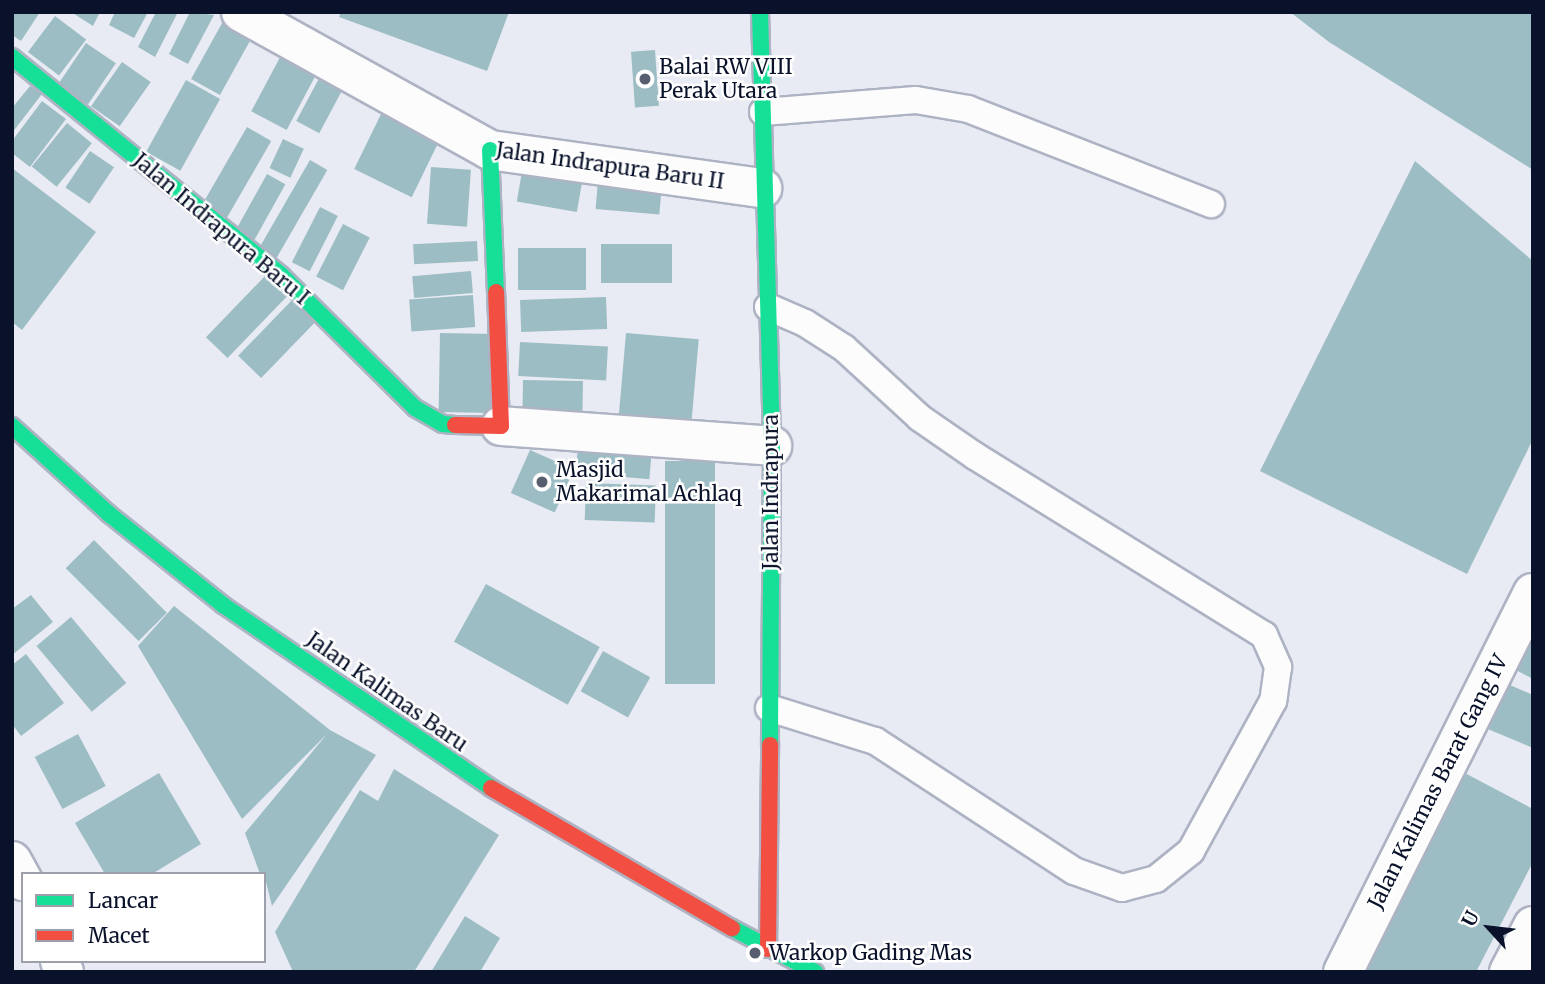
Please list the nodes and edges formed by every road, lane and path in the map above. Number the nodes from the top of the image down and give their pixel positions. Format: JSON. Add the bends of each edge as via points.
{"nodes":[{"id":1,"x":241,"y":12,"type":"edge"},
{"id":2,"x":760,"y":12,"type":"edge"},
{"id":3,"x":12,"y":57,"type":"edge"},
{"id":4,"x":763,"y":112,"type":"junction"},
{"id":5,"x":490,"y":150,"type":"junction"},
{"id":6,"x":762,"y":188,"type":"junction"},
{"id":7,"x":1211,"y":204,"type":"dead end"},
{"id":8,"x":768,"y":307,"type":"junction"},
{"id":9,"x":12,"y":426,"type":"edge"},
{"id":10,"x":501,"y":426,"type":"junction"},
{"id":11,"x":772,"y":446,"type":"junction"},
{"id":12,"x":1533,"y":593,"type":"edge"},
{"id":13,"x":769,"y":708,"type":"junction"},
{"id":14,"x":12,"y":862,"type":"edge"},
{"id":15,"x":21,"y":878,"type":"edge"},
{"id":16,"x":1533,"y":926,"type":"edge"},
{"id":17,"x":769,"y":961,"type":"edge"},
{"id":18,"x":815,"y":972,"type":"edge"},
{"id":19,"x":1343,"y":972,"type":"edge"},
{"id":20,"x":1509,"y":972,"type":"edge"}],
"edges":[{"from":1,"to":5,"type":"street","name":"Jalan Indrapura Baru II"},
{"from":2,"to":4,"type":"street","name":"Jalan Indrapura"},
{"from":3,"to":10,"type":"street","name":"Jalan Indrapura Baru I","via":[[281,275],[415,408],[443,424]]},
{"from":4,"to":6,"type":"street","name":"Jalan Indrapura"},
{"from":4,"to":7,"type":"lane","via":[[916,100],[968,109]]},
{"from":5,"to":6,"type":"street","name":"Jalan Indrapura Baru II"},
{"from":5,"to":10,"type":"street"},
{"from":6,"to":8,"type":"street","name":"Jalan Indrapura"},
{"from":8,"to":11,"type":"street","name":"Jalan Indrapura"},
{"from":8,"to":13,"type":"lane","via":[[844,348],[920,418],[975,456],[1264,635],[1278,667],[1272,701],[1191,851],[1156,879],[1122,888],[1074,871],[875,741]]},
{"from":9,"to":17,"type":"street","name":"Jalan Kalimas Baru","via":[[109,514],[223,605],[481,782]]},
{"from":10,"to":11,"type":"street","name":"Jalan Indrapura Baru I"},
{"from":11,"to":13,"type":"street","name":"Jalan Indrapura"},
{"from":12,"to":19,"type":"street","name":"Jalan Kalimas Barat Gang IV"},
{"from":13,"to":17,"type":"street","name":"Jalan Indrapura"},
{"from":14,"to":15,"type":"street"},
{"from":16,"to":20,"type":"street"},
{"from":17,"to":18,"type":"street","name":"Jalan Kalimas Baru"}]}
